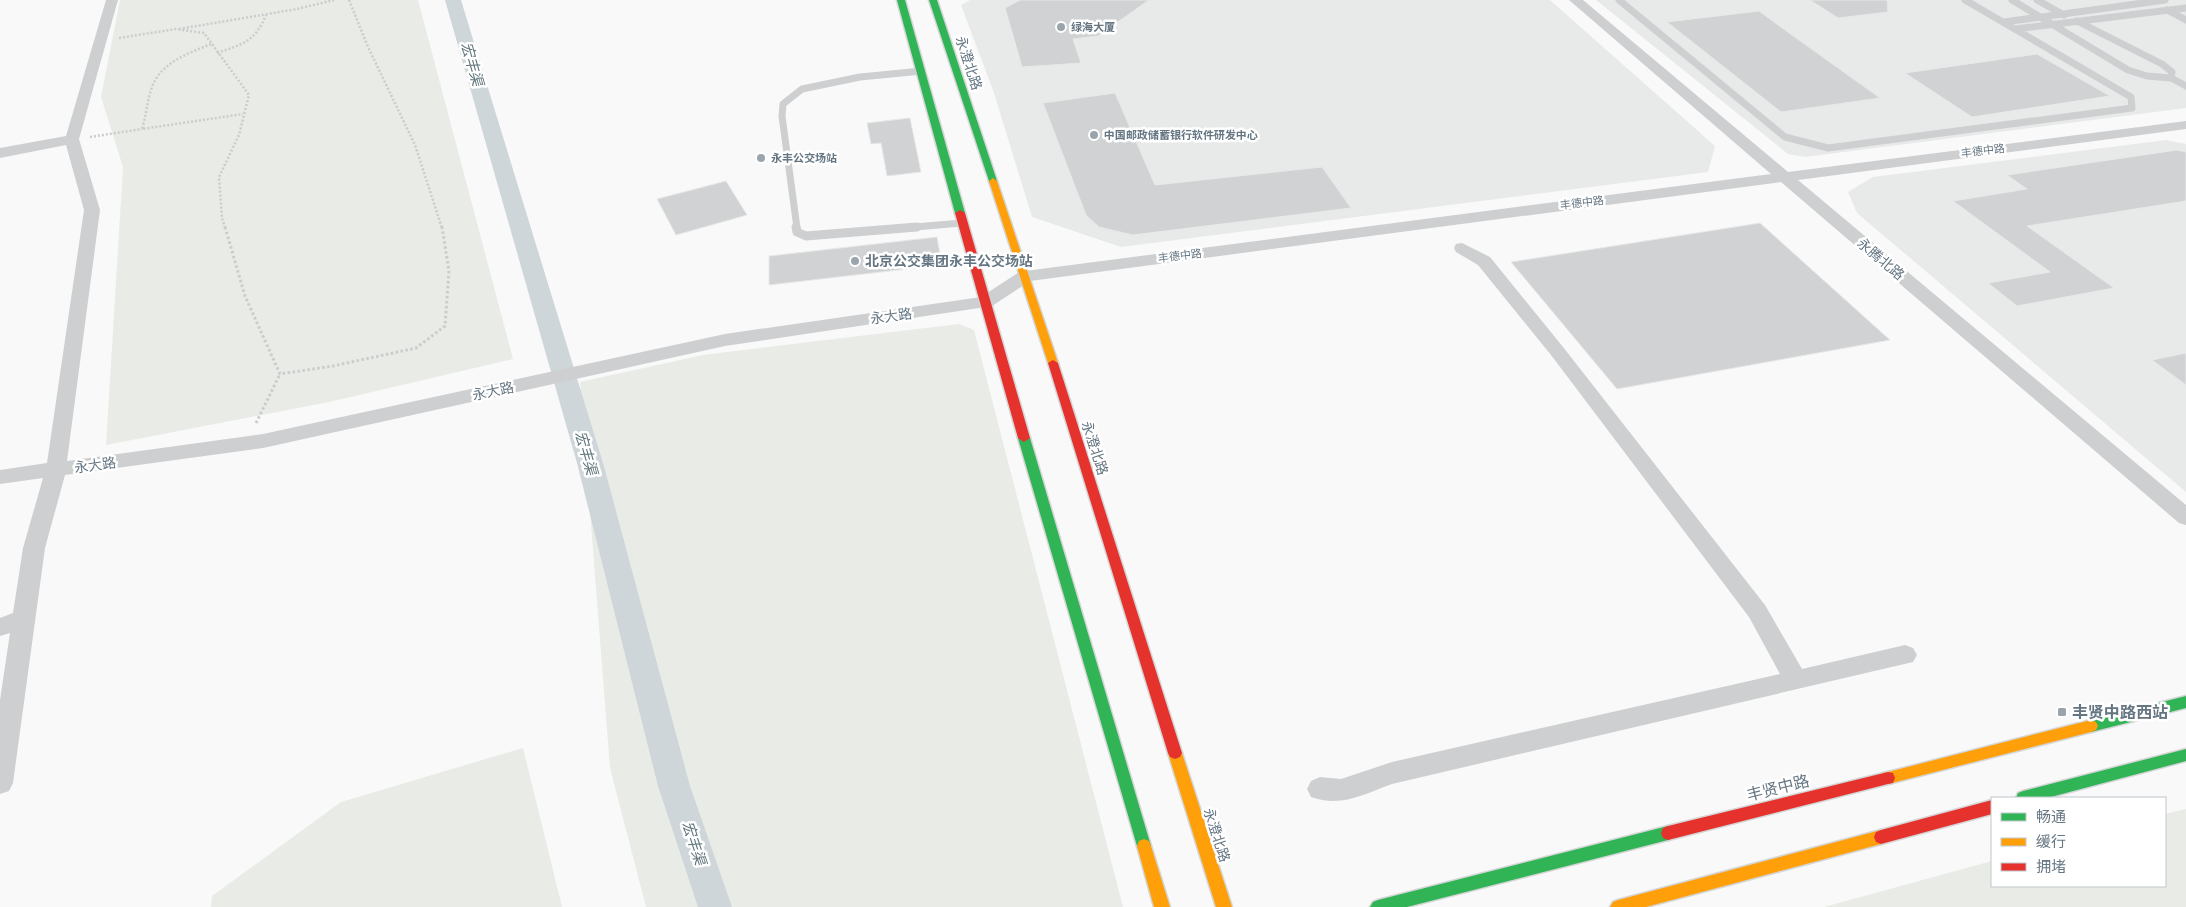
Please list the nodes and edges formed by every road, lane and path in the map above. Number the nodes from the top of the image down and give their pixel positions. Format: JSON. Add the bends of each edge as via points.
{"nodes":[{"id":1,"x":112,"y":0,"type":"edge"},
{"id":2,"x":334,"y":0,"type":"edge"},
{"id":3,"x":349,"y":0,"type":"edge"},
{"id":4,"x":901,"y":0,"type":"edge"},
{"id":5,"x":933,"y":0,"type":"edge"},
{"id":6,"x":1575,"y":0,"type":"edge"},
{"id":7,"x":1619,"y":0,"type":"edge"},
{"id":8,"x":1966,"y":0,"type":"edge"},
{"id":9,"x":2012,"y":0,"type":"edge"},
{"id":10,"x":2036,"y":0,"type":"edge"},
{"id":11,"x":2165,"y":0,"type":"edge"},
{"id":12,"x":2149,"y":1,"type":"edge"},
{"id":13,"x":2186,"y":8,"type":"edge"},
{"id":14,"x":2167,"y":10,"type":"junction"},
{"id":15,"x":266,"y":14,"type":"junction"},
{"id":16,"x":2062,"y":14,"type":"junction"},
{"id":17,"x":2042,"y":17,"type":"junction"},
{"id":18,"x":2186,"y":20,"type":"edge"},
{"id":19,"x":2004,"y":22,"type":"junction"},
{"id":20,"x":2078,"y":22,"type":"junction"},
{"id":21,"x":2054,"y":24,"type":"junction"},
{"id":22,"x":176,"y":29,"type":"junction"},
{"id":23,"x":2015,"y":29,"type":"junction"},
{"id":24,"x":101,"y":40,"type":"junction"},
{"id":25,"x":211,"y":44,"type":"junction"},
{"id":26,"x":216,"y":53,"type":"junction"},
{"id":27,"x":922,"y":71,"type":"junction"},
{"id":28,"x":2171,"y":78,"type":"junction"},
{"id":29,"x":2186,"y":86,"type":"edge"},
{"id":30,"x":244,"y":114,"type":"junction"},
{"id":31,"x":2186,"y":125,"type":"edge"},
{"id":32,"x":142,"y":129,"type":"junction"},
{"id":33,"x":72,"y":140,"type":"junction"},
{"id":34,"x":0,"y":153,"type":"edge"},
{"id":35,"x":1784,"y":177,"type":"junction"},
{"id":36,"x":962,"y":223,"type":"junction"},
{"id":37,"x":1462,"y":248,"type":"dead end"},
{"id":38,"x":1024,"y":276,"type":"junction"},
{"id":39,"x":986,"y":302,"type":"junction"},
{"id":40,"x":280,"y":374,"type":"junction"},
{"id":41,"x":246,"y":443,"type":"junction"},
{"id":42,"x":56,"y":470,"type":"junction"},
{"id":43,"x":0,"y":477,"type":"edge"},
{"id":44,"x":2186,"y":517,"type":"edge"},
{"id":45,"x":23,"y":619,"type":"junction"},
{"id":46,"x":0,"y":627,"type":"edge"},
{"id":47,"x":1905,"y":655,"type":"dead end"},
{"id":48,"x":1796,"y":680,"type":"junction"},
{"id":49,"x":2186,"y":702,"type":"edge"},
{"id":50,"x":2186,"y":755,"type":"edge"},
{"id":51,"x":0,"y":783,"type":"edge"},
{"id":52,"x":1320,"y":789,"type":"dead end"},
{"id":53,"x":2027,"y":797,"type":"edge"},
{"id":54,"x":1991,"y":806,"type":"edge"},
{"id":55,"x":1162,"y":907,"type":"edge"},
{"id":56,"x":1224,"y":907,"type":"edge"},
{"id":57,"x":1378,"y":907,"type":"edge"},
{"id":58,"x":1618,"y":907,"type":"edge"}],
"edges":[{"from":1,"to":24,"type":"street"},
{"from":2,"to":15,"type":"path"},
{"from":3,"to":40,"type":"path","via":[[416,145],[442,228],[449,271],[445,326],[416,348]]},
{"from":4,"to":27,"type":"street"},
{"from":5,"to":38,"type":"street","name":"永澄北路"},
{"from":6,"to":35,"type":"street","name":"永腾北路"},
{"from":7,"to":23,"type":"lane","via":[[1785,138],[1828,148],[2132,108],[2131,97]]},
{"from":8,"to":19,"type":"lane"},
{"from":9,"to":17,"type":"lane"},
{"from":10,"to":16,"type":"lane"},
{"from":11,"to":12,"type":"lane"},
{"from":12,"to":14,"type":"lane"},
{"from":12,"to":16,"type":"lane"},
{"from":13,"to":14,"type":"lane"},
{"from":14,"to":18,"type":"lane"},
{"from":14,"to":20,"type":"lane"},
{"from":15,"to":22,"type":"path"},
{"from":15,"to":26,"type":"path","via":[[260,31],[251,41]]},
{"from":16,"to":17,"type":"lane"},
{"from":16,"to":20,"type":"lane"},
{"from":17,"to":19,"type":"lane"},
{"from":17,"to":21,"type":"lane"},
{"from":19,"to":23,"type":"lane"},
{"from":20,"to":21,"type":"lane"},
{"from":20,"to":28,"type":"lane","via":[[2162,64],[2172,72]]},
{"from":21,"to":23,"type":"lane"},
{"from":21,"to":28,"type":"lane","via":[[2128,70]]},
{"from":22,"to":24,"type":"path"},
{"from":22,"to":25,"type":"path","via":[[204,33]]},
{"from":24,"to":33,"type":"street"},
{"from":25,"to":26,"type":"path"},
{"from":25,"to":32,"type":"path","via":[[162,68],[152,87]]},
{"from":26,"to":30,"type":"path","via":[[248,95]]},
{"from":27,"to":36,"type":"street"},
{"from":27,"to":36,"type":"lane","via":[[860,77],[802,88],[783,104],[797,232],[806,236],[827,235]]},
{"from":28,"to":29,"type":"lane"},
{"from":30,"to":32,"type":"path"},
{"from":30,"to":40,"type":"path","via":[[220,177],[222,218],[245,296]]},
{"from":31,"to":35,"type":"street","name":"丰德中路"},
{"from":32,"to":33,"type":"path"},
{"from":33,"to":34,"type":"street"},
{"from":33,"to":42,"type":"street","via":[[92,210]]},
{"from":35,"to":38,"type":"street","name":"丰德中路"},
{"from":35,"to":44,"type":"street","name":"永腾北路"},
{"from":36,"to":39,"type":"street"},
{"from":37,"to":48,"type":"street","via":[[1484,261],[1557,351],[1757,610]]},
{"from":38,"to":39,"type":"street","name":"丰德中路"},
{"from":38,"to":56,"type":"street","name":"永澄北路"},
{"from":39,"to":41,"type":"street","name":"永大路","via":[[725,340]]},
{"from":39,"to":55,"type":"street"},
{"from":40,"to":41,"type":"path"},
{"from":41,"to":42,"type":"street","name":"永大路"},
{"from":42,"to":43,"type":"street","name":"永大路"},
{"from":42,"to":45,"type":"street","via":[[34,548]]},
{"from":45,"to":46,"type":"street"},
{"from":45,"to":51,"type":"street"},
{"from":47,"to":48,"type":"street"},
{"from":48,"to":52,"type":"street","via":[[1392,773],[1341,791]]},
{"from":49,"to":57,"type":"street","name":"丰贤中路"},
{"from":50,"to":53,"type":"street"},
{"from":54,"to":58,"type":"street"}]}
